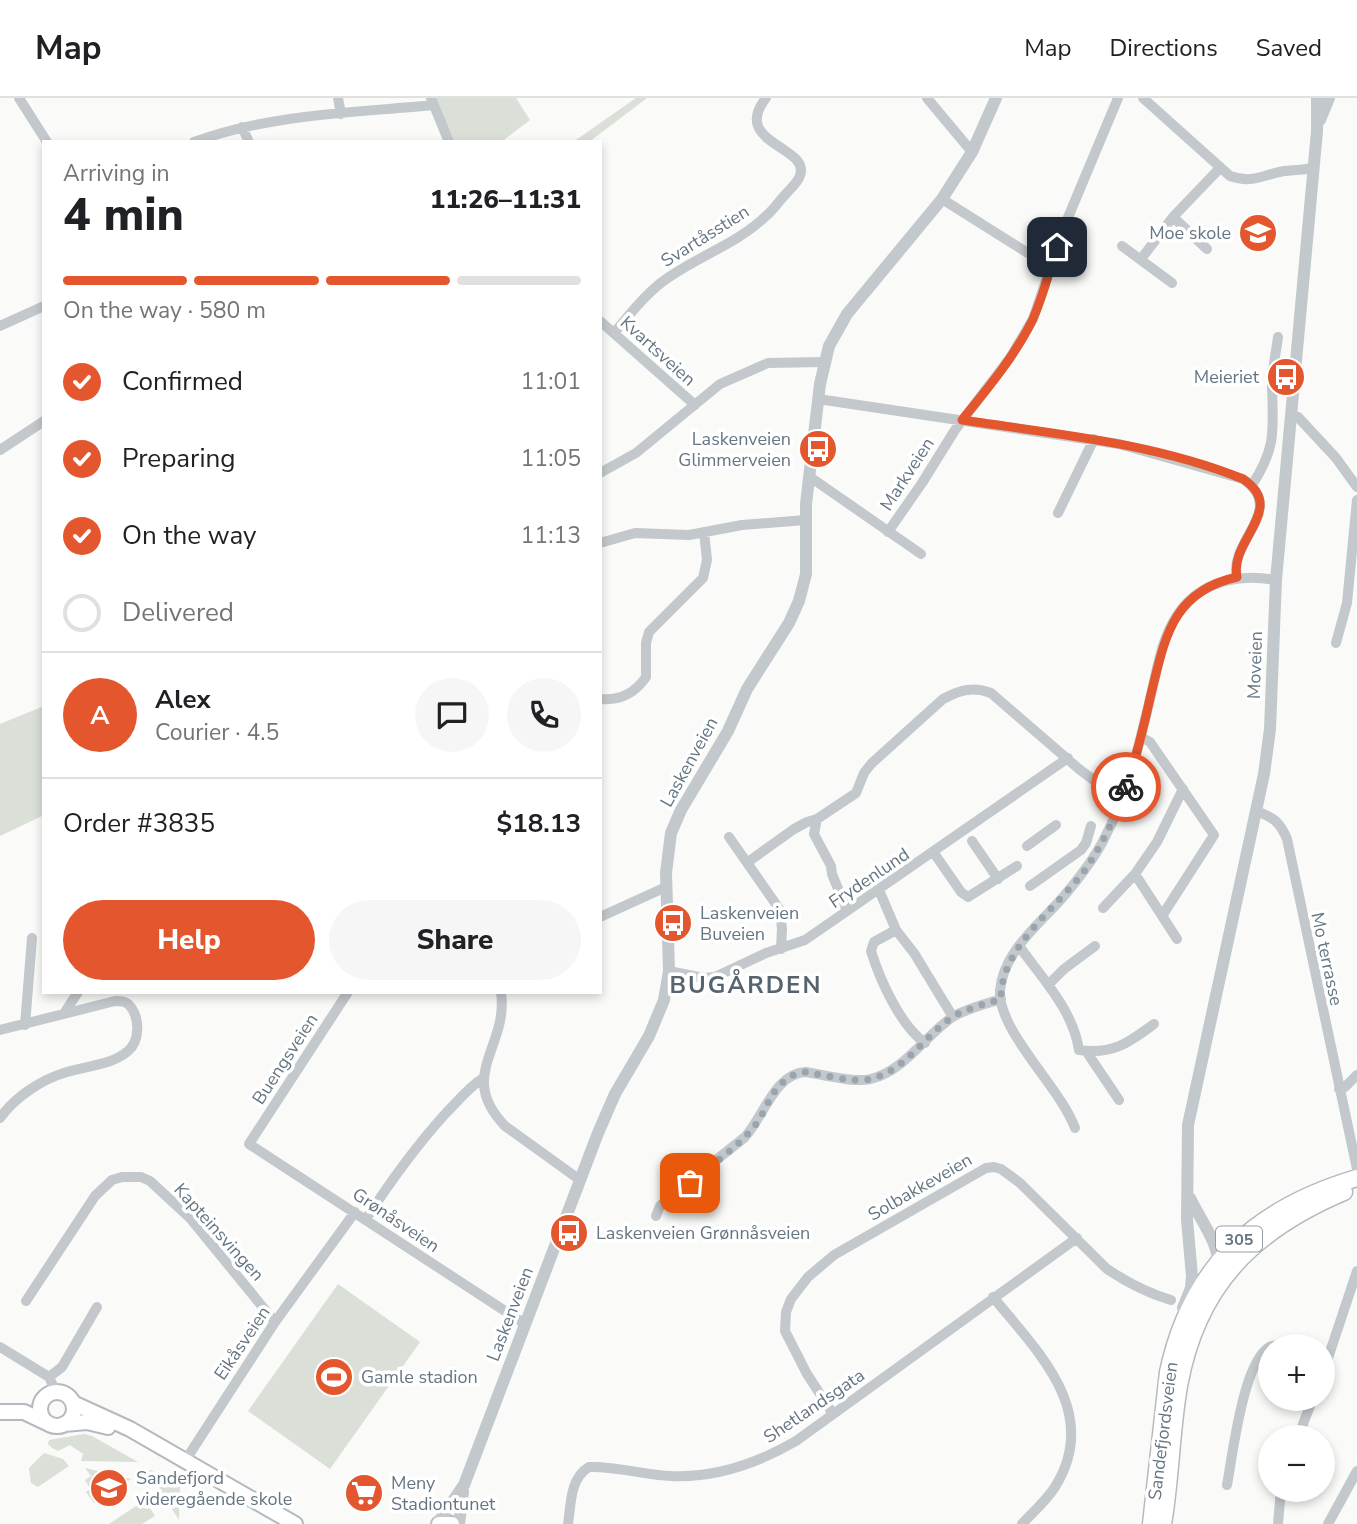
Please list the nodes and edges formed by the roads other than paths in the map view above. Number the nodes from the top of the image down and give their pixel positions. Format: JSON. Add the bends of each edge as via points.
{"nodes":[{"id":1,"x":19,"y":98,"type":"edge"},
{"id":2,"x":338,"y":98,"type":"edge"},
{"id":3,"x":766,"y":98,"type":"edge"},
{"id":4,"x":928,"y":98,"type":"edge"},
{"id":5,"x":996,"y":98,"type":"edge"},
{"id":6,"x":1118,"y":98,"type":"edge"},
{"id":7,"x":1143,"y":98,"type":"edge"},
{"id":8,"x":1317,"y":98,"type":"edge"},
{"id":9,"x":1329,"y":98,"type":"edge"},
{"id":10,"x":432,"y":102,"type":"edge"},
{"id":11,"x":341,"y":114,"type":"junction"},
{"id":12,"x":242,"y":127,"type":"junction"},
{"id":13,"x":1317,"y":131,"type":"junction"},
{"id":14,"x":46,"y":140,"type":"edge"},
{"id":15,"x":200,"y":140,"type":"edge"},
{"id":16,"x":249,"y":140,"type":"edge"},
{"id":17,"x":448,"y":140,"type":"edge"},
{"id":18,"x":972,"y":152,"type":"junction"},
{"id":19,"x":1220,"y":168,"type":"junction"},
{"id":20,"x":1312,"y":168,"type":"junction"},
{"id":21,"x":942,"y":199,"type":"junction"},
{"id":22,"x":1173,"y":217,"type":"junction"},
{"id":23,"x":1122,"y":246,"type":"dead end"},
{"id":24,"x":1207,"y":249,"type":"dead end"},
{"id":25,"x":1141,"y":259,"type":"junction"},
{"id":26,"x":1050,"y":267,"type":"junction"},
{"id":27,"x":1172,"y":284,"type":"dead end"},
{"id":28,"x":42,"y":307,"type":"edge"},
{"id":29,"x":602,"y":323,"type":"edge"},
{"id":30,"x":0,"y":326,"type":"edge"},
{"id":31,"x":614,"y":332,"type":"junction"},
{"id":32,"x":1278,"y":337,"type":"dead end"},
{"id":33,"x":824,"y":362,"type":"junction"},
{"id":34,"x":818,"y":399,"type":"junction"},
{"id":35,"x":695,"y":405,"type":"junction"},
{"id":36,"x":1291,"y":416,"type":"junction"},
{"id":37,"x":962,"y":420,"type":"junction"},
{"id":38,"x":42,"y":422,"type":"edge"},
{"id":39,"x":1094,"y":439,"type":"junction"},
{"id":40,"x":0,"y":450,"type":"edge"},
{"id":41,"x":602,"y":472,"type":"edge"},
{"id":42,"x":810,"y":477,"type":"junction"},
{"id":43,"x":1252,"y":485,"type":"junction"},
{"id":44,"x":1357,"y":486,"type":"edge"},
{"id":45,"x":1357,"y":500,"type":"edge"},
{"id":46,"x":1058,"y":513,"type":"dead end"},
{"id":47,"x":805,"y":520,"type":"junction"},
{"id":48,"x":887,"y":532,"type":"junction"},
{"id":49,"x":704,"y":533,"type":"junction"},
{"id":50,"x":602,"y":542,"type":"edge"},
{"id":51,"x":921,"y":554,"type":"dead end"},
{"id":52,"x":1237,"y":577,"type":"junction"},
{"id":53,"x":1276,"y":580,"type":"junction"},
{"id":54,"x":1336,"y":643,"type":"dead end"},
{"id":55,"x":602,"y":699,"type":"edge"},
{"id":56,"x":1141,"y":737,"type":"junction"},
{"id":57,"x":1068,"y":758,"type":"junction"},
{"id":58,"x":1183,"y":789,"type":"junction"},
{"id":59,"x":1121,"y":801,"type":"junction"},
{"id":60,"x":1256,"y":811,"type":"junction"},
{"id":61,"x":817,"y":820,"type":"junction"},
{"id":62,"x":1056,"y":825,"type":"dead end"},
{"id":63,"x":1091,"y":826,"type":"dead end"},
{"id":64,"x":729,"y":837,"type":"dead end"},
{"id":65,"x":972,"y":841,"type":"dead end"},
{"id":66,"x":1027,"y":846,"type":"dead end"},
{"id":67,"x":934,"y":853,"type":"junction"},
{"id":68,"x":748,"y":862,"type":"junction"},
{"id":69,"x":1017,"y":866,"type":"dead end"},
{"id":70,"x":1135,"y":874,"type":"junction"},
{"id":71,"x":998,"y":878,"type":"junction"},
{"id":72,"x":1030,"y":886,"type":"dead end"},
{"id":73,"x":666,"y":887,"type":"junction"},
{"id":74,"x":878,"y":890,"type":"junction"},
{"id":75,"x":1103,"y":908,"type":"dead end"},
{"id":76,"x":847,"y":911,"type":"junction"},
{"id":77,"x":602,"y":916,"type":"edge"},
{"id":78,"x":1162,"y":916,"type":"junction"},
{"id":79,"x":896,"y":930,"type":"junction"},
{"id":80,"x":32,"y":938,"type":"dead end"},
{"id":81,"x":1177,"y":939,"type":"dead end"},
{"id":82,"x":1019,"y":946,"type":"junction"},
{"id":83,"x":1094,"y":946,"type":"dead end"},
{"id":84,"x":781,"y":949,"type":"junction"},
{"id":85,"x":669,"y":971,"type":"junction"},
{"id":86,"x":1048,"y":985,"type":"junction"},
{"id":87,"x":77,"y":994,"type":"edge"},
{"id":88,"x":347,"y":994,"type":"edge"},
{"id":89,"x":501,"y":994,"type":"edge"},
{"id":90,"x":1001,"y":999,"type":"junction"},
{"id":91,"x":65,"y":1012,"type":"junction"},
{"id":92,"x":953,"y":1017,"type":"junction"},
{"id":93,"x":1154,"y":1024,"type":"dead end"},
{"id":94,"x":25,"y":1025,"type":"junction"},
{"id":95,"x":0,"y":1030,"type":"edge"},
{"id":96,"x":925,"y":1043,"type":"junction"},
{"id":97,"x":1086,"y":1051,"type":"junction"},
{"id":98,"x":1357,"y":1075,"type":"edge"},
{"id":99,"x":482,"y":1079,"type":"junction"},
{"id":100,"x":1339,"y":1089,"type":"junction"},
{"id":101,"x":1119,"y":1100,"type":"dead end"},
{"id":102,"x":0,"y":1118,"type":"edge"},
{"id":103,"x":1075,"y":1128,"type":"dead end"},
{"id":104,"x":1353,"y":1134,"type":"edge"},
{"id":105,"x":249,"y":1144,"type":"joint"},
{"id":106,"x":1357,"y":1169,"type":"edge"},
{"id":107,"x":1357,"y":1178,"type":"edge"},
{"id":108,"x":580,"y":1180,"type":"junction"},
{"id":109,"x":1357,"y":1187,"type":"edge"},
{"id":110,"x":1188,"y":1194,"type":"junction"},
{"id":111,"x":355,"y":1212,"type":"junction"},
{"id":112,"x":656,"y":1216,"type":"dead end"},
{"id":113,"x":366,"y":1219,"type":"junction"},
{"id":114,"x":1077,"y":1238,"type":"junction"},
{"id":115,"x":1219,"y":1261,"type":"junction"},
{"id":116,"x":1357,"y":1270,"type":"edge"},
{"id":117,"x":1215,"y":1289,"type":"junction"},
{"id":118,"x":993,"y":1297,"type":"junction"},
{"id":119,"x":1171,"y":1300,"type":"dead end"},
{"id":120,"x":26,"y":1301,"type":"dead end"},
{"id":121,"x":97,"y":1307,"type":"dead end"},
{"id":122,"x":275,"y":1322,"type":"junction"},
{"id":123,"x":525,"y":1324,"type":"junction"},
{"id":124,"x":1335,"y":1337,"type":"edge"},
{"id":125,"x":0,"y":1347,"type":"edge"},
{"id":126,"x":1172,"y":1353,"type":"junction"},
{"id":127,"x":1258,"y":1361,"type":"edge"},
{"id":128,"x":49,"y":1377,"type":"junction"},
{"id":129,"x":50,"y":1395,"type":"junction"},
{"id":130,"x":73,"y":1403,"type":"junction"},
{"id":131,"x":0,"y":1410,"type":"edge"},
{"id":132,"x":833,"y":1414,"type":"junction"},
{"id":133,"x":46,"y":1422,"type":"junction"},
{"id":134,"x":64,"y":1424,"type":"junction"},
{"id":135,"x":185,"y":1461,"type":"junction"},
{"id":136,"x":1357,"y":1471,"type":"edge"},
{"id":137,"x":464,"y":1485,"type":"junction"},
{"id":138,"x":1227,"y":1485,"type":"dead end"},
{"id":139,"x":1279,"y":1502,"type":"edge"},
{"id":140,"x":280,"y":1524,"type":"edge"},
{"id":141,"x":295,"y":1524,"type":"edge"},
{"id":142,"x":438,"y":1524,"type":"edge"},
{"id":143,"x":452,"y":1524,"type":"edge"},
{"id":144,"x":459,"y":1524,"type":"edge"},
{"id":145,"x":568,"y":1524,"type":"edge"},
{"id":146,"x":1022,"y":1524,"type":"edge"},
{"id":147,"x":1151,"y":1524,"type":"edge"},
{"id":148,"x":1163,"y":1524,"type":"edge"},
{"id":149,"x":1278,"y":1524,"type":"edge"},
{"id":150,"x":1328,"y":1524,"type":"edge"}],
"edges":[{"from":1,"to":14,"type":"street"},
{"from":2,"to":11,"type":"street"},
{"from":3,"to":31,"type":"street","name":"Svartåsstien","via":[[758,128],[797,160],[800,178],[766,216],[662,282]]},
{"from":4,"to":18,"type":"street"},
{"from":5,"to":18,"type":"street","name":"Laskenveien"},
{"from":6,"to":26,"type":"street","name":"Markveien"},
{"from":7,"to":19,"type":"street"},
{"from":8,"to":13,"type":"street","name":"Moveien"},
{"from":9,"to":13,"type":"street","name":"Moveien"},
{"from":10,"to":11,"type":"street"},
{"from":10,"to":17,"type":"street"},
{"from":11,"to":12,"type":"street"},
{"from":12,"to":15,"type":"street"},
{"from":12,"to":16,"type":"street"},
{"from":13,"to":20,"type":"street","name":"Moveien"},
{"from":18,"to":21,"type":"street","name":"Laskenveien"},
{"from":19,"to":20,"type":"street","via":[[1241,180],[1258,180]]},
{"from":19,"to":22,"type":"street"},
{"from":20,"to":36,"type":"street","name":"Moveien"},
{"from":21,"to":26,"type":"street"},
{"from":21,"to":33,"type":"street","name":"Laskenveien","via":[[847,314]]},
{"from":22,"to":24,"type":"street"},
{"from":22,"to":25,"type":"street"},
{"from":23,"to":25,"type":"street"},
{"from":25,"to":27,"type":"street"},
{"from":26,"to":37,"type":"street","name":"Markveien","via":[[1021,341]]},
{"from":28,"to":30,"type":"street"},
{"from":29,"to":31,"type":"street","name":"Kvartsveien"},
{"from":31,"to":35,"type":"street","name":"Kvartsveien"},
{"from":32,"to":43,"type":"street","via":[[1272,384],[1273,438]]},
{"from":33,"to":34,"type":"street","name":"Laskenveien"},
{"from":33,"to":35,"type":"street","via":[[768,363],[720,384]]},
{"from":34,"to":37,"type":"street"},
{"from":34,"to":42,"type":"street","name":"Laskenveien"},
{"from":35,"to":41,"type":"street","via":[[636,453]]},
{"from":36,"to":44,"type":"street","via":[[1298,417]]},
{"from":36,"to":53,"type":"street","name":"Moveien"},
{"from":37,"to":39,"type":"street"},
{"from":37,"to":48,"type":"street","name":"Markveien"},
{"from":38,"to":40,"type":"street"},
{"from":39,"to":43,"type":"street","via":[[1151,451]]},
{"from":39,"to":46,"type":"street"},
{"from":42,"to":47,"type":"street","name":"Laskenveien"},
{"from":42,"to":48,"type":"street","name":"Markveien"},
{"from":43,"to":52,"type":"street","via":[[1260,503],[1258,519],[1236,556]]},
{"from":45,"to":54,"type":"street","via":[[1347,603]]},
{"from":47,"to":49,"type":"street"},
{"from":47,"to":73,"type":"street","name":"Laskenveien","via":[[806,574],[799,601],[681,810],[669,842]]},
{"from":48,"to":51,"type":"street","name":"Markveien"},
{"from":49,"to":50,"type":"street","via":[[635,533]]},
{"from":49,"to":55,"type":"street","via":[[707,560],[703,578],[649,632],[646,677],[621,698]]},
{"from":52,"to":53,"type":"street"},
{"from":52,"to":56,"type":"street","via":[[1199,593],[1176,617],[1164,641]]},
{"from":53,"to":60,"type":"street","name":"Moveien","via":[[1270,729]]},
{"from":56,"to":58,"type":"street","via":[[1150,742]]},
{"from":56,"to":59,"type":"street"},
{"from":57,"to":59,"type":"street"},
{"from":57,"to":61,"type":"street","via":[[991,693],[980,688],[957,691],[872,763],[856,793]]},
{"from":57,"to":67,"type":"street","name":"Frydenlund"},
{"from":58,"to":70,"type":"street"},
{"from":58,"to":78,"type":"street","via":[[1214,835]]},
{"from":59,"to":82,"type":"street","via":[[1084,870]]},
{"from":60,"to":100,"type":"street","name":"Mo terrasse","via":[[1281,825],[1287,839]]},
{"from":60,"to":110,"type":"street","name":"Moveien","via":[[1188,1125]]},
{"from":61,"to":68,"type":"street","via":[[807,821]]},
{"from":61,"to":76,"type":"street","via":[[814,834]]},
{"from":62,"to":66,"type":"street"},
{"from":63,"to":72,"type":"street","via":[[1081,850]]},
{"from":64,"to":68,"type":"street"},
{"from":65,"to":71,"type":"street"},
{"from":67,"to":71,"type":"street","via":[[964,895],[972,896]]},
{"from":67,"to":74,"type":"street","name":"Frydenlund"},
{"from":68,"to":84,"type":"street","via":[[780,910]]},
{"from":69,"to":71,"type":"street"},
{"from":70,"to":75,"type":"street"},
{"from":70,"to":78,"type":"street"},
{"from":73,"to":77,"type":"street"},
{"from":73,"to":85,"type":"street","name":"Laskenveien"},
{"from":74,"to":76,"type":"street","name":"Frydenlund"},
{"from":74,"to":79,"type":"street"},
{"from":76,"to":84,"type":"street","name":"Frydenlund","via":[[805,940]]},
{"from":78,"to":81,"type":"street"},
{"from":79,"to":92,"type":"street"},
{"from":79,"to":96,"type":"street","via":[[874,942],[871,951],[887,991]]},
{"from":80,"to":94,"type":"street"},
{"from":82,"to":86,"type":"street"},
{"from":82,"to":90,"type":"street","via":[[1004,972]]},
{"from":83,"to":86,"type":"street"},
{"from":84,"to":85,"type":"street","name":"Frydenlund","via":[[715,977]]},
{"from":85,"to":108,"type":"street","name":"Laskenveien","via":[[660,1012],[615,1094]]},
{"from":86,"to":97,"type":"street","via":[[1075,1030],[1079,1049]]},
{"from":87,"to":91,"type":"street"},
{"from":88,"to":105,"type":"street","name":"Buengsveien"},
{"from":89,"to":99,"type":"street","via":[[501,1023]]},
{"from":90,"to":92,"type":"street"},
{"from":90,"to":103,"type":"street","via":[[1011,1028],[1060,1097]]},
{"from":91,"to":94,"type":"street"},
{"from":91,"to":102,"type":"street","via":[[125,1002],[136,1022],[135,1043],[119,1058],[37,1085]]},
{"from":92,"to":96,"type":"street"},
{"from":93,"to":97,"type":"street","via":[[1121,1047]]},
{"from":94,"to":95,"type":"street"},
{"from":96,"to":112,"type":"street","via":[[869,1080],[806,1072],[788,1077],[745,1137],[671,1196]]},
{"from":97,"to":101,"type":"street"},
{"from":98,"to":100,"type":"street"},
{"from":99,"to":108,"type":"street","via":[[491,1108],[505,1126]]},
{"from":99,"to":113,"type":"street","via":[[426,1135]]},
{"from":100,"to":104,"type":"street","name":"Mo terrasse"},
{"from":104,"to":106,"type":"street","name":"Mo terrasse"},
{"from":105,"to":111,"type":"street","name":"Grønåsveien"},
{"from":107,"to":115,"type":"main road","name":"Sandefjordsveien","number":"305","via":[[1280,1209],[1242,1236]]},
{"from":108,"to":123,"type":"street","name":"Laskenveien"},
{"from":109,"to":117,"type":"main road","name":"Sandefjordsveien","number":"305","via":[[1273,1230]]},
{"from":110,"to":115,"type":"street","name":"Moveien"},
{"from":110,"to":126,"type":"street","name":"Moveien","via":[[1191,1289]]},
{"from":111,"to":113,"type":"street","name":"Grønåsveien"},
{"from":111,"to":122,"type":"street","name":"Eikåsveien"},
{"from":113,"to":123,"type":"street","name":"Grønåsveien"},
{"from":114,"to":118,"type":"street","name":"Shetlandsgata"},
{"from":114,"to":119,"type":"street","name":"Solbakkeveien","via":[[1122,1279]]},
{"from":114,"to":132,"type":"street","name":"Solbakkeveien","via":[[1020,1183],[994,1167],[834,1255],[808,1277],[785,1321],[795,1353]]},
{"from":115,"to":117,"type":"street"},
{"from":115,"to":126,"type":"main road","name":"Sandefjordsveien","number":"305","via":[[1197,1293]]},
{"from":116,"to":124,"type":"street"},
{"from":117,"to":148,"type":"main road","name":"Sandefjordsveien","number":"305","via":[[1196,1325],[1184,1365]]},
{"from":118,"to":132,"type":"street","name":"Shetlandsgata"},
{"from":118,"to":146,"type":"street","via":[[1047,1363],[1060,1384],[1068,1417],[1069,1452],[1061,1477]]},
{"from":120,"to":122,"type":"street","name":"Kapteinsvingen","via":[[94,1196],[112,1181],[141,1177],[190,1218]]},
{"from":121,"to":128,"type":"street","via":[[62,1367]]},
{"from":122,"to":135,"type":"street","name":"Eikåsveien"},
{"from":123,"to":137,"type":"street","name":"Laskenveien"},
{"from":125,"to":128,"type":"street"},
{"from":126,"to":147,"type":"main road","name":"Sandefjordsveien","number":"305"},
{"from":127,"to":138,"type":"street","via":[[1237,1421]]},
{"from":128,"to":129,"type":"street"},
{"from":129,"to":130,"type":"main road","via":[[66,1395]]},
{"from":129,"to":131,"type":"main road"},
{"from":129,"to":133,"type":"main road","via":[[41,1413]]},
{"from":130,"to":134,"type":"main road","via":[[74,1414]]},
{"from":130,"to":135,"type":"main road"},
{"from":131,"to":133,"type":"main road","via":[[24,1412]]},
{"from":132,"to":145,"type":"street","name":"Shetlandsgata","via":[[777,1452],[720,1471],[671,1476],[589,1467],[575,1483]]},
{"from":133,"to":134,"type":"main road"},
{"from":134,"to":140,"type":"main road","via":[[87,1422],[111,1428]]},
{"from":135,"to":141,"type":"main road"},
{"from":136,"to":150,"type":"street"},
{"from":137,"to":142,"type":"street","name":"Laskenveien"},
{"from":137,"to":144,"type":"street","name":"Laskenveien"},
{"from":139,"to":149,"type":"street"},
{"from":142,"to":143,"type":"main road"}]}
